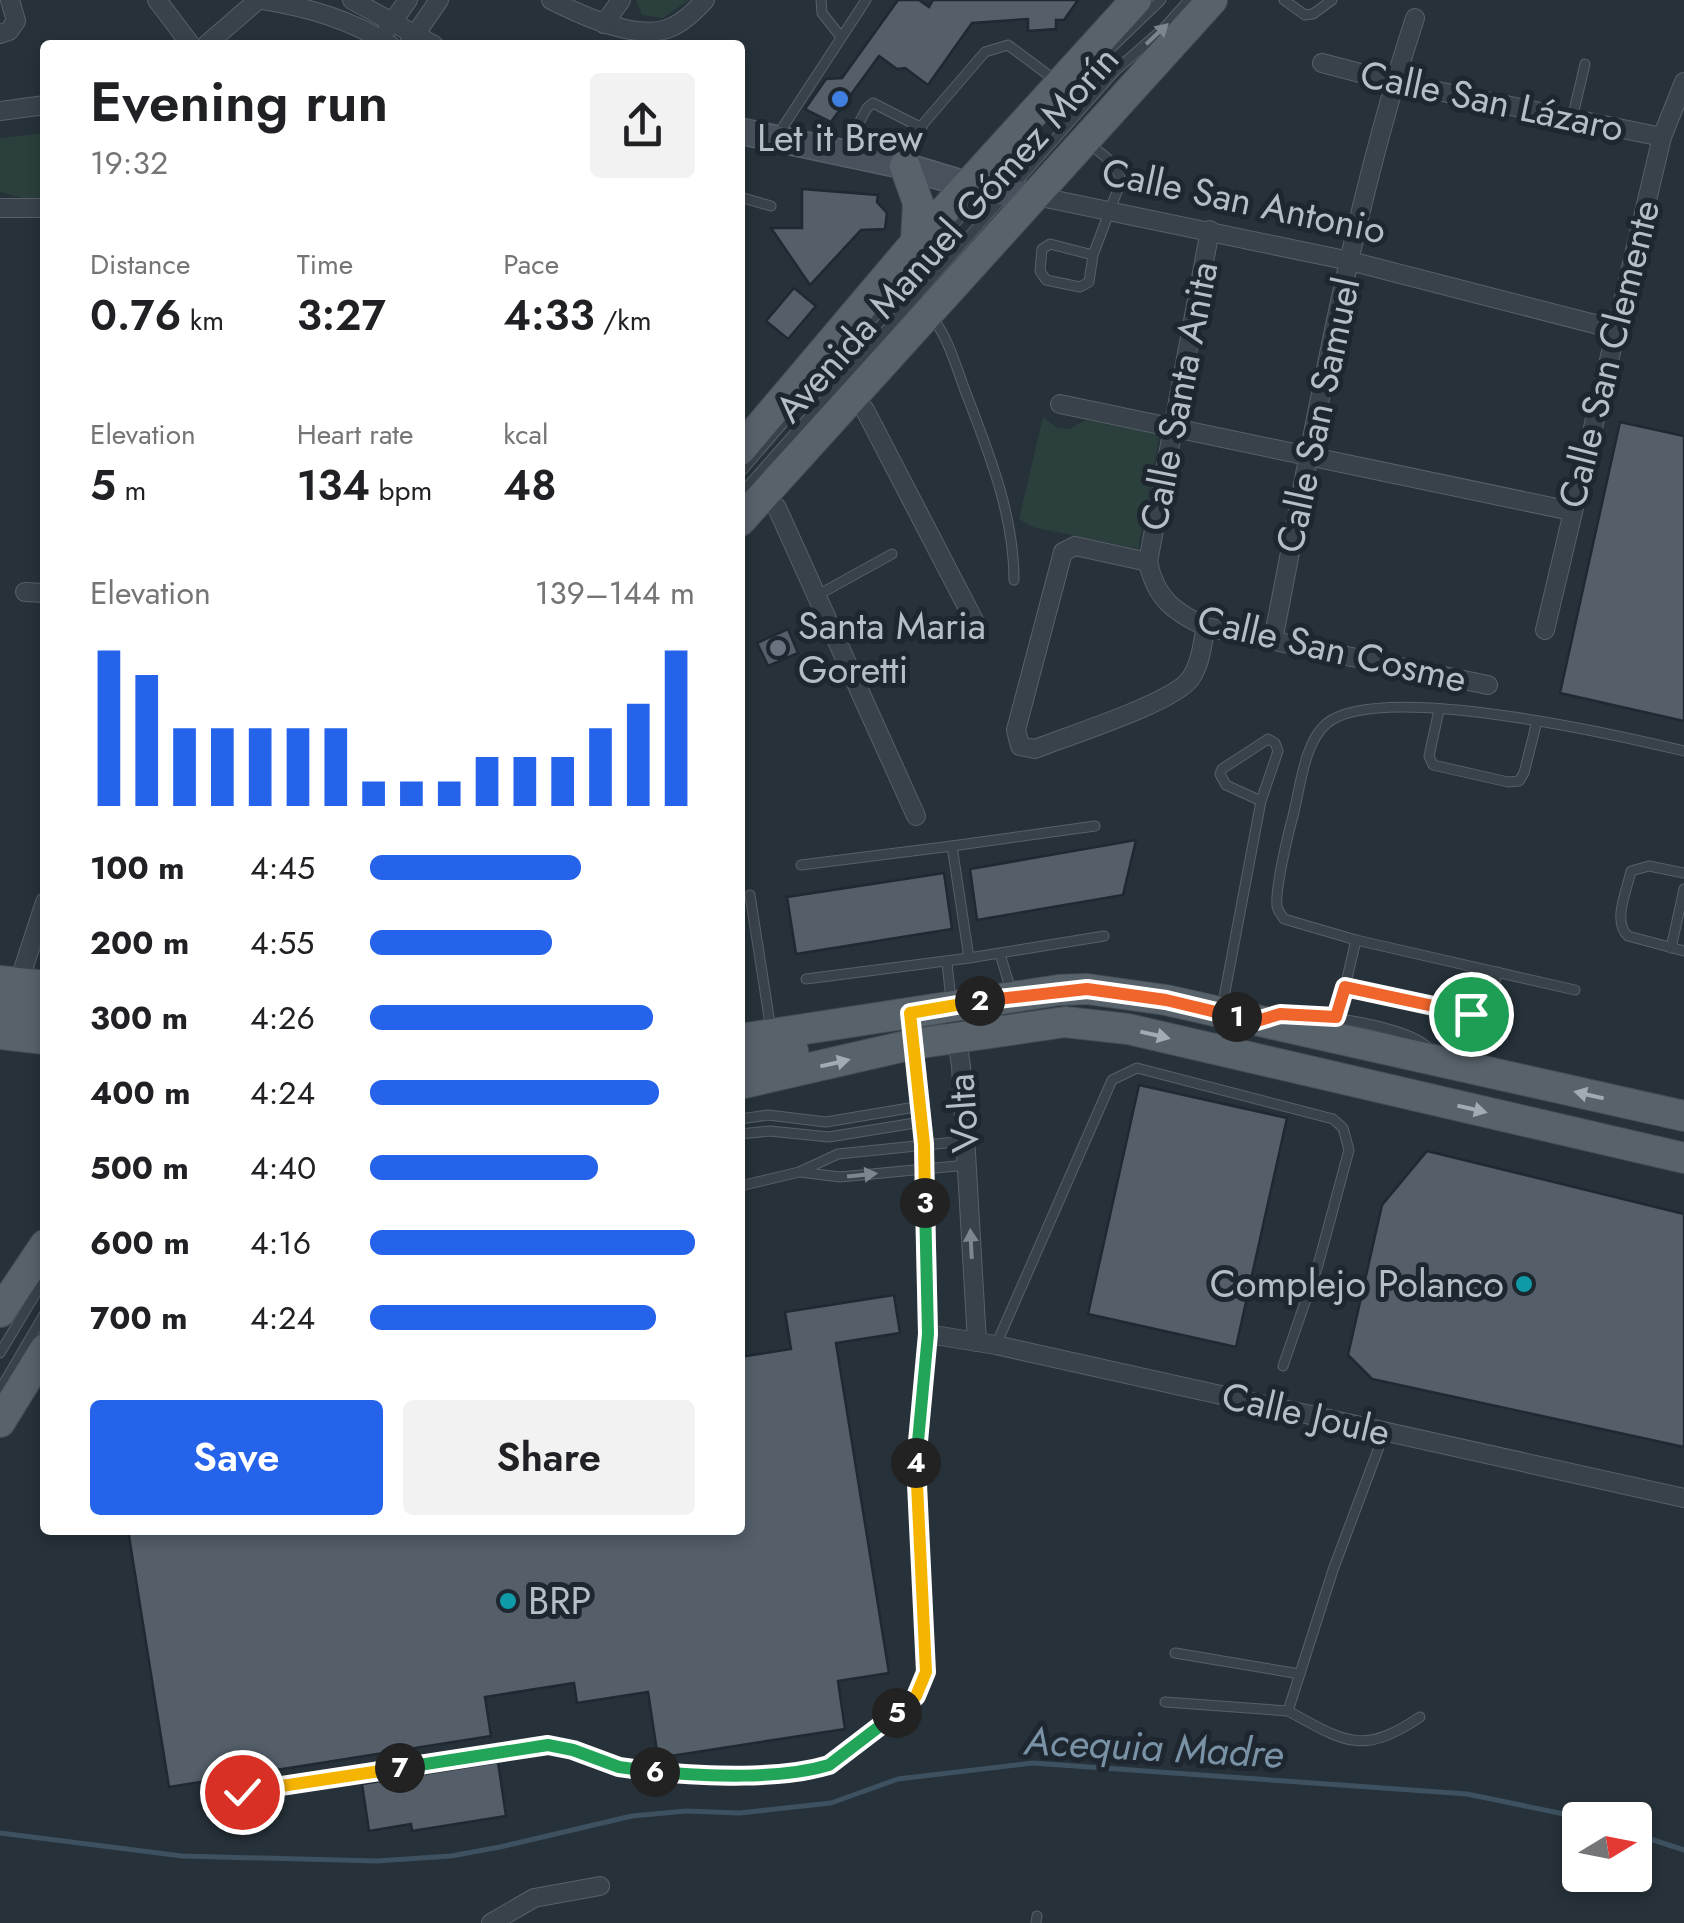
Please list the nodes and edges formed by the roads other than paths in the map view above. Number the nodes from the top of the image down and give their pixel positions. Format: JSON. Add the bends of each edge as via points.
{"nodes":[{"id":1,"x":10,"y":0,"type":"edge"},
{"id":2,"x":157,"y":0,"type":"edge"},
{"id":3,"x":260,"y":0,"type":"edge"},
{"id":4,"x":352,"y":0,"type":"edge"},
{"id":5,"x":408,"y":0,"type":"edge"},
{"id":6,"x":439,"y":0,"type":"edge"},
{"id":7,"x":550,"y":0,"type":"edge"},
{"id":8,"x":621,"y":0,"type":"edge"},
{"id":9,"x":705,"y":0,"type":"edge"},
{"id":10,"x":822,"y":0,"type":"edge"},
{"id":11,"x":866,"y":0,"type":"edge"},
{"id":12,"x":1136,"y":0,"type":"edge"},
{"id":13,"x":1161,"y":0,"type":"edge"},
{"id":14,"x":1189,"y":0,"type":"edge"},
{"id":15,"x":1212,"y":0,"type":"edge"},
{"id":16,"x":1284,"y":0,"type":"edge"},
{"id":17,"x":1332,"y":0,"type":"edge"},
{"id":18,"x":1415,"y":18,"type":"dead end"},
{"id":19,"x":393,"y":20,"type":"junction"},
{"id":20,"x":604,"y":24,"type":"junction"},
{"id":21,"x":0,"y":34,"type":"edge"},
{"id":22,"x":842,"y":37,"type":"junction"},
{"id":23,"x":188,"y":40,"type":"edge"},
{"id":24,"x":221,"y":40,"type":"edge"},
{"id":25,"x":381,"y":40,"type":"edge"},
{"id":26,"x":386,"y":40,"type":"edge"},
{"id":27,"x":412,"y":40,"type":"edge"},
{"id":28,"x":1102,"y":56,"type":"dead end"},
{"id":29,"x":1322,"y":63,"type":"dead end"},
{"id":30,"x":1585,"y":64,"type":"dead end"},
{"id":31,"x":1394,"y":82,"type":"junction"},
{"id":32,"x":1684,"y":82,"type":"edge"},
{"id":33,"x":1061,"y":85,"type":"junction"},
{"id":34,"x":40,"y":106,"type":"edge"},
{"id":35,"x":0,"y":111,"type":"edge"},
{"id":36,"x":1572,"y":119,"type":"junction"},
{"id":37,"x":922,"y":128,"type":"junction"},
{"id":38,"x":745,"y":132,"type":"edge"},
{"id":39,"x":1662,"y":137,"type":"junction"},
{"id":40,"x":775,"y":138,"type":"junction"},
{"id":41,"x":1083,"y":140,"type":"junction"},
{"id":42,"x":844,"y":152,"type":"junction"},
{"id":43,"x":897,"y":164,"type":"junction"},
{"id":44,"x":998,"y":189,"type":"junction"},
{"id":45,"x":745,"y":198,"type":"edge"},
{"id":46,"x":771,"y":206,"type":"dead end"},
{"id":47,"x":0,"y":208,"type":"edge"},
{"id":48,"x":40,"y":208,"type":"edge"},
{"id":49,"x":1108,"y":210,"type":"junction"},
{"id":50,"x":1210,"y":230,"type":"junction"},
{"id":51,"x":916,"y":242,"type":"junction"},
{"id":52,"x":1093,"y":254,"type":"junction"},
{"id":53,"x":1350,"y":261,"type":"junction"},
{"id":54,"x":929,"y":314,"type":"junction"},
{"id":55,"x":1614,"y":329,"type":"junction"},
{"id":56,"x":854,"y":398,"type":"junction"},
{"id":57,"x":1060,"y":404,"type":"dead end"},
{"id":58,"x":1172,"y":428,"type":"junction"},
{"id":59,"x":745,"y":444,"type":"edge"},
{"id":60,"x":1309,"y":456,"type":"junction"},
{"id":61,"x":745,"y":467,"type":"edge"},
{"id":62,"x":752,"y":495,"type":"edge"},
{"id":63,"x":1571,"y":512,"type":"junction"},
{"id":64,"x":892,"y":554,"type":"dead end"},
{"id":65,"x":1148,"y":562,"type":"junction"},
{"id":66,"x":1014,"y":580,"type":"dead end"},
{"id":67,"x":24,"y":592,"type":"dead end"},
{"id":68,"x":40,"y":594,"type":"edge"},
{"id":69,"x":816,"y":596,"type":"junction"},
{"id":70,"x":1206,"y":627,"type":"junction"},
{"id":71,"x":978,"y":628,"type":"dead end"},
{"id":72,"x":1544,"y":630,"type":"dead end"},
{"id":73,"x":1272,"y":640,"type":"junction"},
{"id":74,"x":1488,"y":686,"type":"dead end"},
{"id":75,"x":1439,"y":710,"type":"junction"},
{"id":76,"x":1537,"y":721,"type":"junction"},
{"id":77,"x":1684,"y":751,"type":"edge"},
{"id":78,"x":1261,"y":802,"type":"junction"},
{"id":79,"x":916,"y":816,"type":"dead end"},
{"id":80,"x":1095,"y":826,"type":"dead end"},
{"id":81,"x":952,"y":846,"type":"junction"},
{"id":82,"x":801,"y":865,"type":"dead end"},
{"id":83,"x":1684,"y":873,"type":"edge"},
{"id":84,"x":1684,"y":889,"type":"edge"},
{"id":85,"x":750,"y":895,"type":"dead end"},
{"id":86,"x":40,"y":916,"type":"edge"},
{"id":87,"x":1104,"y":936,"type":"dead end"},
{"id":88,"x":1356,"y":940,"type":"junction"},
{"id":89,"x":1671,"y":948,"type":"junction"},
{"id":90,"x":1684,"y":951,"type":"edge"},
{"id":91,"x":1000,"y":954,"type":"junction"},
{"id":92,"x":969,"y":958,"type":"junction"},
{"id":93,"x":947,"y":962,"type":"junction"},
{"id":94,"x":1498,"y":972,"type":"junction"},
{"id":95,"x":806,"y":979,"type":"dead end"},
{"id":96,"x":16,"y":986,"type":"edge"},
{"id":97,"x":1345,"y":987,"type":"junction"},
{"id":98,"x":1575,"y":990,"type":"dead end"},
{"id":99,"x":1012,"y":996,"type":"junction"},
{"id":100,"x":40,"y":998,"type":"edge"},
{"id":101,"x":952,"y":1006,"type":"junction"},
{"id":102,"x":910,"y":1013,"type":"junction"},
{"id":103,"x":1221,"y":1013,"type":"junction"},
{"id":104,"x":40,"y":1017,"type":"edge"},
{"id":105,"x":1336,"y":1017,"type":"junction"},
{"id":106,"x":1257,"y":1021,"type":"junction"},
{"id":107,"x":834,"y":1026,"type":"junction"},
{"id":108,"x":0,"y":1030,"type":"edge"},
{"id":109,"x":772,"y":1033,"type":"junction"},
{"id":110,"x":40,"y":1038,"type":"edge"},
{"id":111,"x":745,"y":1038,"type":"edge"},
{"id":112,"x":958,"y":1038,"type":"junction"},
{"id":113,"x":914,"y":1044,"type":"junction"},
{"id":114,"x":1441,"y":1062,"type":"junction"},
{"id":115,"x":745,"y":1077,"type":"edge"},
{"id":116,"x":745,"y":1078,"type":"edge"},
{"id":117,"x":922,"y":1114,"type":"junction"},
{"id":118,"x":745,"y":1119,"type":"edge"},
{"id":119,"x":1669,"y":1125,"type":"edge"},
{"id":120,"x":745,"y":1134,"type":"edge"},
{"id":121,"x":965,"y":1141,"type":"junction"},
{"id":122,"x":924,"y":1144,"type":"junction"},
{"id":123,"x":1684,"y":1158,"type":"edge"},
{"id":124,"x":966,"y":1165,"type":"junction"},
{"id":125,"x":924,"y":1168,"type":"junction"},
{"id":126,"x":799,"y":1172,"type":"junction"},
{"id":127,"x":745,"y":1185,"type":"edge"},
{"id":128,"x":40,"y":1252,"type":"edge"},
{"id":129,"x":40,"y":1293,"type":"edge"},
{"id":130,"x":0,"y":1312,"type":"edge"},
{"id":131,"x":40,"y":1322,"type":"edge"},
{"id":132,"x":928,"y":1334,"type":"junction"},
{"id":133,"x":976,"y":1342,"type":"junction"},
{"id":134,"x":996,"y":1345,"type":"junction"},
{"id":135,"x":1284,"y":1366,"type":"dead end"},
{"id":136,"x":14,"y":1368,"type":"edge"},
{"id":137,"x":0,"y":1422,"type":"edge"},
{"id":138,"x":1385,"y":1432,"type":"junction"},
{"id":139,"x":1684,"y":1498,"type":"edge"},
{"id":140,"x":1174,"y":1653,"type":"dead end"},
{"id":141,"x":1300,"y":1674,"type":"junction"},
{"id":142,"x":1165,"y":1702,"type":"dead end"},
{"id":143,"x":1288,"y":1711,"type":"junction"},
{"id":144,"x":1420,"y":1716,"type":"dead end"},
{"id":145,"x":242,"y":1792,"type":"dead end"},
{"id":146,"x":600,"y":1886,"type":"dead end"},
{"id":147,"x":491,"y":1923,"type":"edge"}],
"edges":[{"from":1,"to":21,"type":"street","via":[[16,20]]},
{"from":2,"to":23,"type":"street"},
{"from":3,"to":24,"type":"street"},
{"from":3,"to":25,"type":"street","via":[[316,10]]},
{"from":4,"to":19,"type":"street"},
{"from":5,"to":19,"type":"street"},
{"from":6,"to":27,"type":"street"},
{"from":7,"to":20,"type":"street"},
{"from":8,"to":20,"type":"street"},
{"from":9,"to":20,"type":"street","via":[[671,28]]},
{"from":10,"to":22,"type":"lane","via":[[822,12]]},
{"from":11,"to":22,"type":"lane"},
{"from":12,"to":33,"type":"main road","name":"Avenida Manuel Gómez Morín"},
{"from":13,"to":28,"type":"lane"},
{"from":44,"to":14,"type":"lane","one_way":true},
{"from":15,"to":41,"type":"main road","name":"Avenida Manuel Gómez Morín"},
{"from":16,"to":17,"type":"lane","via":[[1305,15]]},
{"from":18,"to":31,"type":"street","name":"Calle San Samuel"},
{"from":19,"to":26,"type":"street"},
{"from":19,"to":27,"type":"street"},
{"from":22,"to":40,"type":"lane"},
{"from":29,"to":31,"type":"street","name":"Calle San Lázaro"},
{"from":30,"to":36,"type":"lane"},
{"from":31,"to":36,"type":"street","name":"Calle San Lázaro"},
{"from":31,"to":53,"type":"street","name":"Calle San Samuel"},
{"from":32,"to":39,"type":"street","name":"Calle San Clemente"},
{"from":33,"to":37,"type":"lane","via":[[1008,45],[993,47]]},
{"from":33,"to":44,"type":"main road","name":"Avenida Manuel Gómez Morín"},
{"from":34,"to":35,"type":"street"},
{"from":36,"to":39,"type":"street","name":"Calle San Lázaro"},
{"from":37,"to":42,"type":"lane","via":[[873,103]]},
{"from":37,"to":43,"type":"lane"},
{"from":38,"to":40,"type":"street","name":"Calle San Antonio"},
{"from":39,"to":55,"type":"street","name":"Calle San Clemente"},
{"from":40,"to":42,"type":"street","name":"Calle San Antonio"},
{"from":41,"to":44,"type":"main road","name":"Avenida Manuel Gómez Morín"},
{"from":41,"to":49,"type":"lane","via":[[1118,171]]},
{"from":42,"to":43,"type":"street","name":"Calle San Antonio"},
{"from":43,"to":44,"type":"street","name":"Calle San Antonio"},
{"from":43,"to":51,"type":"main road","via":[[918,204]]},
{"from":44,"to":49,"type":"street","name":"Calle San Antonio"},
{"from":44,"to":51,"type":"main road","name":"Avenida Manuel Gómez Morín"},
{"from":44,"to":54,"type":"main road","name":"Avenida Manuel Gómez Morín","via":[[1014,217]]},
{"from":44,"to":61,"type":"lane"},
{"from":44,"to":62,"type":"lane"},
{"from":45,"to":46,"type":"lane"},
{"from":47,"to":48,"type":"street"},
{"from":49,"to":50,"type":"street","name":"Calle San Antonio"},
{"from":49,"to":52,"type":"lane"},
{"from":50,"to":53,"type":"street","name":"Calle San Antonio"},
{"from":50,"to":58,"type":"street","name":"Calle Santa Anita"},
{"from":51,"to":59,"type":"main road","name":"Avenida Manuel Gómez Morín"},
{"from":52,"to":52,"type":"lane","via":[[1050,244],[1042,249],[1040,271],[1046,280],[1084,286]]},
{"from":53,"to":55,"type":"street","name":"Calle San Antonio"},
{"from":53,"to":60,"type":"street","name":"Calle San Samuel"},
{"from":54,"to":56,"type":"main road","name":"Avenida Manuel Gómez Morín"},
{"from":54,"to":66,"type":"lane","via":[[948,346],[1002,496]]},
{"from":55,"to":63,"type":"street","name":"Calle San Clemente"},
{"from":56,"to":62,"type":"main road","name":"Avenida Manuel Gómez Morín"},
{"from":56,"to":71,"type":"street"},
{"from":57,"to":58,"type":"street"},
{"from":58,"to":60,"type":"street"},
{"from":58,"to":65,"type":"street","name":"Calle Santa Anita"},
{"from":60,"to":63,"type":"street"},
{"from":60,"to":73,"type":"street","name":"Calle San Samuel"},
{"from":62,"to":69,"type":"street","via":[[776,508]]},
{"from":63,"to":72,"type":"street","name":"Calle San Clemente"},
{"from":64,"to":69,"type":"lane"},
{"from":65,"to":70,"type":"street","name":"Calle San Cosme","via":[[1168,606]]},
{"from":65,"to":70,"type":"street","via":[[1075,546],[1062,552],[1016,730],[1020,746],[1035,748],[1172,694],[1197,667]]},
{"from":67,"to":68,"type":"street"},
{"from":69,"to":79,"type":"street"},
{"from":70,"to":73,"type":"street","name":"Calle San Cosme"},
{"from":73,"to":74,"type":"street","name":"Calle San Cosme"},
{"from":75,"to":76,"type":"lane"},
{"from":75,"to":76,"type":"lane","via":[[1432,765],[1508,782],[1524,773]]},
{"from":75,"to":88,"type":"lane","via":[[1354,712],[1328,723],[1314,739],[1277,906],[1289,922]]},
{"from":76,"to":77,"type":"lane"},
{"from":78,"to":78,"type":"lane","via":[[1226,785],[1220,774],[1268,739],[1278,751]]},
{"from":78,"to":103,"type":"lane"},
{"from":80,"to":81,"type":"lane"},
{"from":81,"to":82,"type":"lane"},
{"from":81,"to":92,"type":"lane"},
{"from":83,"to":89,"type":"lane","via":[[1648,866],[1631,871],[1620,922],[1628,936]]},
{"from":84,"to":89,"type":"lane"},
{"from":85,"to":109,"type":"lane"},
{"from":86,"to":96,"type":"street"},
{"from":87,"to":91,"type":"lane"},
{"from":88,"to":94,"type":"lane"},
{"from":88,"to":97,"type":"lane"},
{"from":89,"to":90,"type":"lane"},
{"from":91,"to":92,"type":"lane"},
{"from":91,"to":99,"type":"lane"},
{"from":92,"to":93,"type":"lane"},
{"from":93,"to":95,"type":"lane"},
{"from":93,"to":101,"type":"lane"},
{"from":94,"to":97,"type":"lane","via":[[1486,1008],[1471,1014]]},
{"from":94,"to":98,"type":"lane"},
{"from":96,"to":100,"type":"main road"},
{"from":97,"to":105,"type":"lane"},
{"from":99,"to":101,"type":"main road"},
{"from":99,"to":103,"type":"main road","via":[[1087,989]]},
{"from":101,"to":102,"type":"main road"},
{"from":101,"to":112,"type":"street","name":"Volta"},
{"from":102,"to":107,"type":"main road"},
{"from":102,"to":113,"type":"street","name":"Volta"},
{"from":103,"to":106,"type":"main road"},
{"from":104,"to":108,"type":"main road"},
{"from":105,"to":106,"type":"lane","via":[[1280,1014]]},
{"from":105,"to":114,"type":"lane","via":[[1421,1041]]},
{"from":106,"to":114,"type":"main road"},
{"from":107,"to":109,"type":"main road"},
{"from":107,"to":115,"type":"main road"},
{"from":108,"to":110,"type":"main road"},
{"from":109,"to":111,"type":"main road"},
{"from":112,"to":113,"type":"main road"},
{"from":112,"to":119,"type":"main road","one_way":true,"via":[[1065,1022],[1106,1024]]},
{"from":112,"to":121,"type":"street","name":"Volta"},
{"from":116,"to":113,"type":"main road","one_way":true},
{"from":113,"to":117,"type":"street","name":"Volta"},
{"from":119,"to":114,"type":"main road","one_way":true},
{"from":117,"to":118,"type":"lane","via":[[826,1122]]},
{"from":117,"to":120,"type":"lane","via":[[829,1136]]},
{"from":117,"to":122,"type":"street","name":"Volta"},
{"from":119,"to":123,"type":"main road"},
{"from":121,"to":122,"type":"lane"},
{"from":121,"to":124,"type":"street","name":"Volta"},
{"from":122,"to":125,"type":"street","name":"Volta"},
{"from":122,"to":126,"type":"lane","via":[[838,1154]]},
{"from":124,"to":125,"type":"lane"},
{"from":133,"to":124,"type":"street","name":"Volta","one_way":true},
{"from":126,"to":125,"type":"lane","one_way":true,"via":[[840,1177]]},
{"from":125,"to":132,"type":"street","name":"Volta"},
{"from":126,"to":127,"type":"lane"},
{"from":128,"to":130,"type":"main road"},
{"from":129,"to":136,"type":"lane"},
{"from":131,"to":136,"type":"lane"},
{"from":132,"to":133,"type":"street","name":"Calle Joule"},
{"from":132,"to":145,"type":"lane","name":"Volta","via":[[916,1463],[926,1672],[907,1705],[829,1765],[712,1774],[635,1770],[548,1745]]},
{"from":133,"to":134,"type":"street","name":"Calle Joule"},
{"from":134,"to":135,"type":"lane","via":[[1112,1080],[1137,1068],[1334,1119],[1343,1128],[1349,1150]]},
{"from":134,"to":138,"type":"street","name":"Calle Joule"},
{"from":136,"to":137,"type":"main road"},
{"from":138,"to":139,"type":"street","name":"Calle Joule"},
{"from":138,"to":141,"type":"lane"},
{"from":140,"to":141,"type":"lane"},
{"from":141,"to":143,"type":"lane"},
{"from":142,"to":143,"type":"lane"},
{"from":143,"to":144,"type":"lane","via":[[1333,1735],[1364,1742],[1390,1737]]},
{"from":146,"to":147,"type":"street","via":[[534,1898]]}]}
